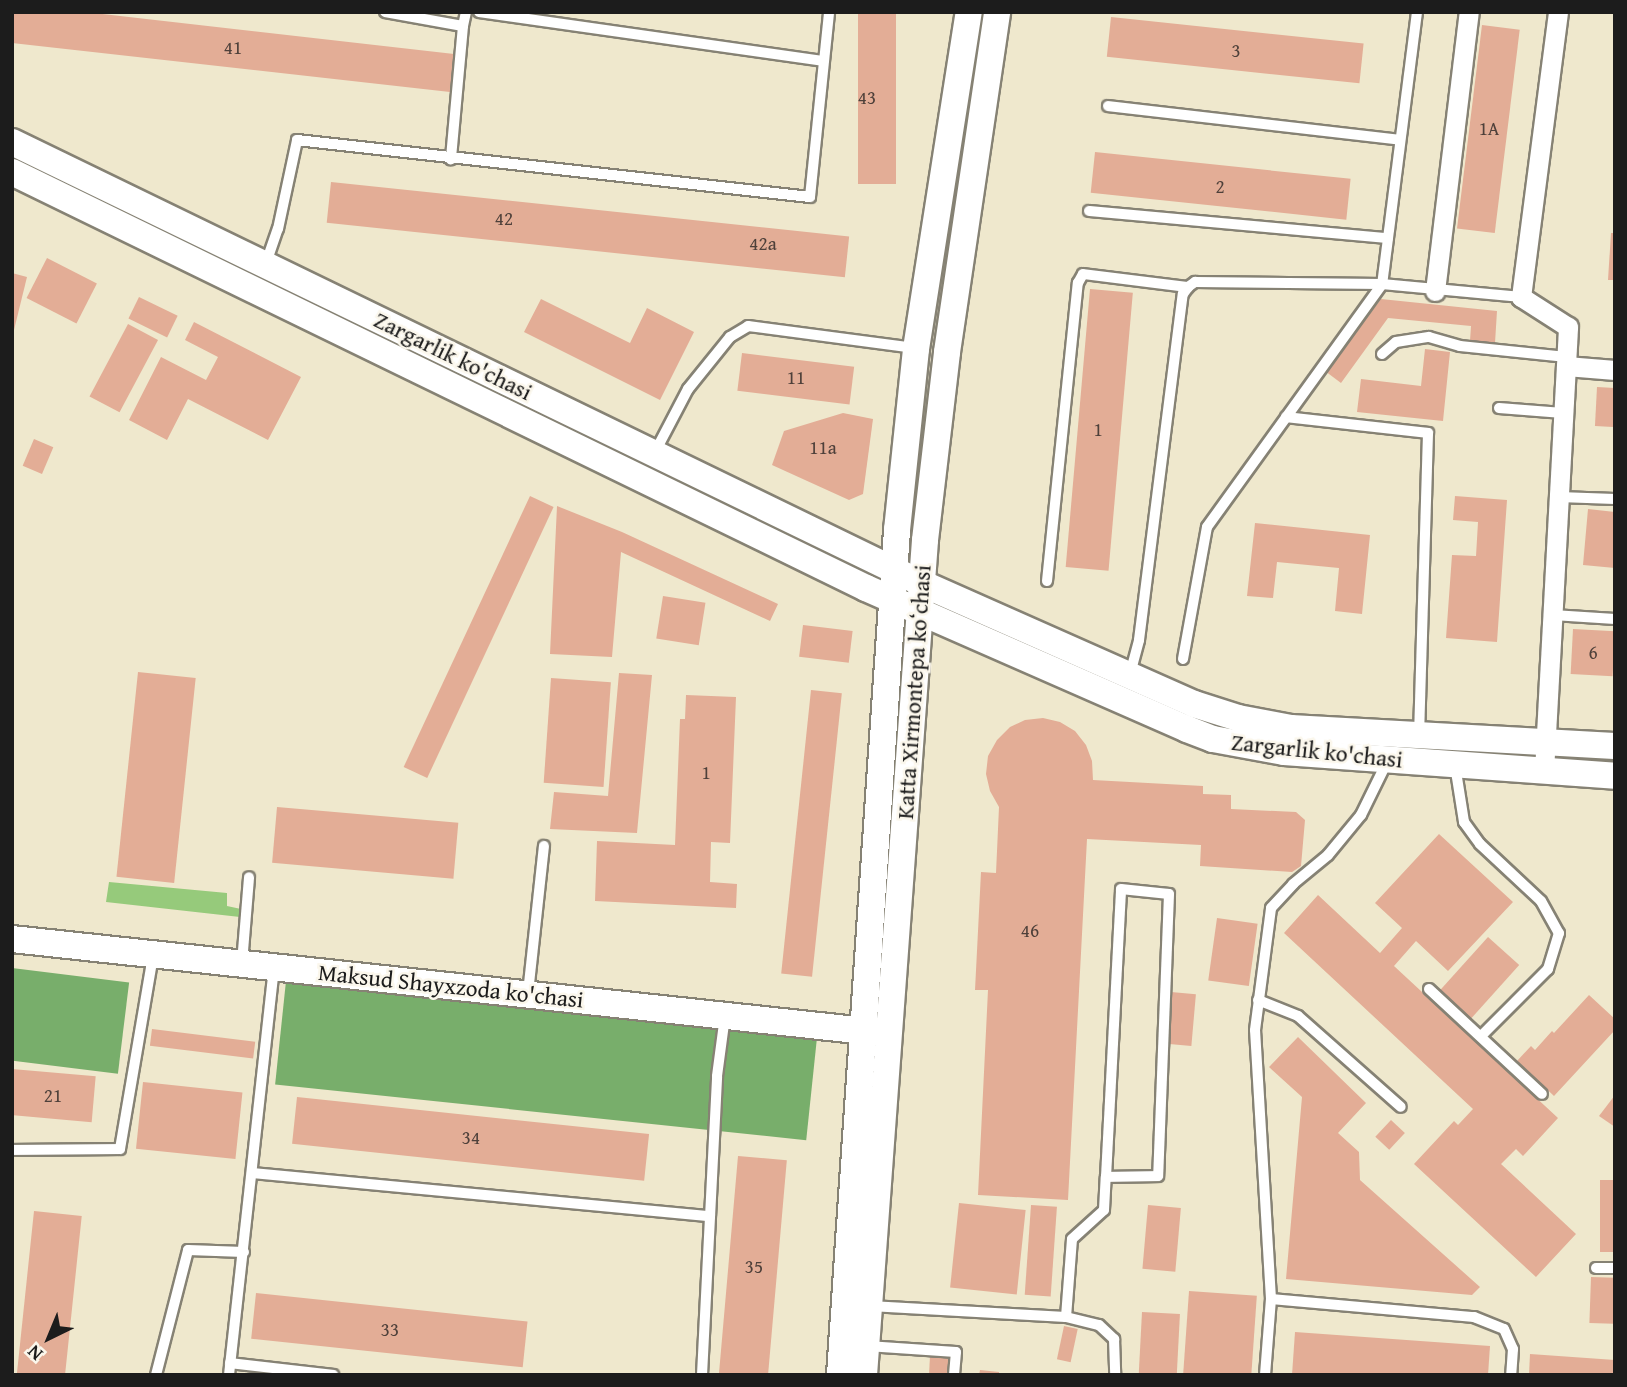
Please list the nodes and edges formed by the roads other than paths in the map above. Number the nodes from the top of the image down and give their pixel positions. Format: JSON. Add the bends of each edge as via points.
{"nodes":[{"id":1,"x":385,"y":12,"type":"edge"},
{"id":2,"x":466,"y":12,"type":"edge"},
{"id":3,"x":479,"y":12,"type":"edge"},
{"id":4,"x":829,"y":12,"type":"edge"},
{"id":5,"x":969,"y":12,"type":"edge"},
{"id":6,"x":997,"y":12,"type":"edge"},
{"id":7,"x":1417,"y":12,"type":"edge"},
{"id":8,"x":1469,"y":12,"type":"edge"},
{"id":9,"x":1558,"y":12,"type":"edge"},
{"id":10,"x":463,"y":26,"type":"junction"},
{"id":11,"x":823,"y":61,"type":"junction"},
{"id":12,"x":1108,"y":106,"type":"dead end"},
{"id":13,"x":1400,"y":139,"type":"junction"},
{"id":14,"x":12,"y":142,"type":"edge"},
{"id":15,"x":450,"y":159,"type":"junction"},
{"id":16,"x":12,"y":172,"type":"edge"},
{"id":17,"x":1089,"y":211,"type":"dead end"},
{"id":18,"x":1388,"y":238,"type":"junction"},
{"id":19,"x":265,"y":265,"type":"junction"},
{"id":20,"x":1382,"y":284,"type":"junction"},
{"id":21,"x":1188,"y":287,"type":"junction"},
{"id":22,"x":254,"y":289,"type":"junction"},
{"id":23,"x":1435,"y":291,"type":"junction"},
{"id":24,"x":1521,"y":297,"type":"junction"},
{"id":25,"x":916,"y":349,"type":"junction"},
{"id":26,"x":1382,"y":354,"type":"dead end"},
{"id":27,"x":1566,"y":362,"type":"junction"},
{"id":28,"x":1615,"y":370,"type":"edge"},
{"id":29,"x":1499,"y":408,"type":"dead end"},
{"id":30,"x":1563,"y":413,"type":"junction"},
{"id":31,"x":1286,"y":417,"type":"junction"},
{"id":32,"x":654,"y":454,"type":"junction"},
{"id":33,"x":1559,"y":497,"type":"junction"},
{"id":34,"x":1615,"y":499,"type":"edge"},
{"id":35,"x":894,"y":570,"type":"junction"},
{"id":36,"x":1047,"y":581,"type":"dead end"},
{"id":37,"x":910,"y":597,"type":"junction"},
{"id":38,"x":1553,"y":615,"type":"junction"},
{"id":39,"x":1615,"y":619,"type":"edge"},
{"id":40,"x":1183,"y":659,"type":"dead end"},
{"id":41,"x":1130,"y":675,"type":"junction"},
{"id":42,"x":1419,"y":735,"type":"junction"},
{"id":43,"x":1546,"y":742,"type":"junction"},
{"id":44,"x":1615,"y":746,"type":"edge"},
{"id":45,"x":1388,"y":760,"type":"junction"},
{"id":46,"x":1455,"y":765,"type":"junction"},
{"id":47,"x":1544,"y":771,"type":"junction"},
{"id":48,"x":1615,"y":776,"type":"edge"},
{"id":49,"x":544,"y":846,"type":"dead end"},
{"id":50,"x":249,"y":877,"type":"dead end"},
{"id":51,"x":12,"y":939,"type":"edge"},
{"id":52,"x":153,"y":954,"type":"junction"},
{"id":53,"x":242,"y":963,"type":"junction"},
{"id":54,"x":274,"y":967,"type":"junction"},
{"id":55,"x":1429,"y":989,"type":"dead end"},
{"id":56,"x":528,"y":994,"type":"junction"},
{"id":57,"x":1258,"y":1000,"type":"junction"},
{"id":58,"x":726,"y":1015,"type":"junction"},
{"id":59,"x":877,"y":1032,"type":"junction"},
{"id":60,"x":1481,"y":1036,"type":"junction"},
{"id":61,"x":1542,"y":1094,"type":"dead end"},
{"id":62,"x":1401,"y":1107,"type":"dead end"},
{"id":63,"x":12,"y":1150,"type":"edge"},
{"id":64,"x":252,"y":1173,"type":"junction"},
{"id":65,"x":1106,"y":1177,"type":"junction"},
{"id":66,"x":710,"y":1216,"type":"junction"},
{"id":67,"x":244,"y":1252,"type":"junction"},
{"id":68,"x":1596,"y":1268,"type":"dead end"},
{"id":69,"x":1615,"y":1268,"type":"edge"},
{"id":70,"x":1271,"y":1299,"type":"junction"},
{"id":71,"x":869,"y":1306,"type":"junction"},
{"id":72,"x":1066,"y":1317,"type":"junction"},
{"id":73,"x":866,"y":1346,"type":"junction"},
{"id":74,"x":230,"y":1363,"type":"junction"},
{"id":75,"x":156,"y":1375,"type":"edge"},
{"id":76,"x":229,"y":1375,"type":"edge"},
{"id":77,"x":333,"y":1375,"type":"edge"},
{"id":78,"x":702,"y":1375,"type":"edge"},
{"id":79,"x":840,"y":1375,"type":"edge"},
{"id":80,"x":864,"y":1375,"type":"edge"},
{"id":81,"x":954,"y":1375,"type":"edge"},
{"id":82,"x":1115,"y":1375,"type":"edge"},
{"id":83,"x":1265,"y":1375,"type":"edge"},
{"id":84,"x":1511,"y":1375,"type":"edge"}],
"edges":[{"from":1,"to":10,"type":"lane"},
{"from":2,"to":10,"type":"lane"},
{"from":3,"to":11,"type":"lane"},
{"from":4,"to":11,"type":"lane"},
{"from":5,"to":25,"type":"main road","name":"Katta Xirmontepa koʻchasi"},
{"from":6,"to":37,"type":"main road","name":"Katta Xirmontepa koʻchasi"},
{"from":7,"to":13,"type":"lane"},
{"from":8,"to":23,"type":"street"},
{"from":9,"to":24,"type":"street"},
{"from":10,"to":15,"type":"lane"},
{"from":11,"to":15,"type":"lane","via":[[810,197]]},
{"from":12,"to":13,"type":"lane"},
{"from":13,"to":18,"type":"lane"},
{"from":14,"to":19,"type":"main road","name":"Zargarlik ko'chasi"},
{"from":15,"to":19,"type":"lane","via":[[297,140],[278,229]]},
{"from":16,"to":22,"type":"main road","name":"Zargarlik ko'chasi"},
{"from":17,"to":18,"type":"lane"},
{"from":18,"to":20,"type":"lane"},
{"from":19,"to":22,"type":"lane"},
{"from":19,"to":32,"type":"main road","name":"Zargarlik ko'chasi"},
{"from":20,"to":21,"type":"lane","via":[[1195,282]]},
{"from":20,"to":23,"type":"lane"},
{"from":20,"to":31,"type":"lane"},
{"from":21,"to":36,"type":"lane","via":[[1083,274],[1078,283]]},
{"from":21,"to":41,"type":"lane","via":[[1183,294],[1139,640]]},
{"from":22,"to":37,"type":"main road","name":"Zargarlik ko'chasi"},
{"from":23,"to":24,"type":"lane"},
{"from":24,"to":27,"type":"street","via":[[1568,327]]},
{"from":25,"to":32,"type":"lane","via":[[748,326],[730,337],[688,389]]},
{"from":25,"to":35,"type":"main road","name":"Katta Xirmontepa koʻchasi"},
{"from":26,"to":27,"type":"lane","via":[[1396,342],[1429,337]]},
{"from":27,"to":28,"type":"street"},
{"from":27,"to":30,"type":"street"},
{"from":29,"to":30,"type":"lane"},
{"from":30,"to":33,"type":"street"},
{"from":31,"to":40,"type":"lane","via":[[1207,527]]},
{"from":31,"to":42,"type":"lane","via":[[1428,433]]},
{"from":32,"to":35,"type":"main road","name":"Zargarlik ko'chasi"},
{"from":33,"to":34,"type":"lane"},
{"from":33,"to":38,"type":"street"},
{"from":35,"to":37,"type":"main road","name":"Katta Xirmontepa koʻchasi"},
{"from":37,"to":41,"type":"main road","name":"Zargarlik ko'chasi"},
{"from":37,"to":45,"type":"main road","name":"Zargarlik ko'chasi","via":[[1213,739],[1284,752]]},
{"from":37,"to":59,"type":"main road","name":"Katta Xirmontepa koʻchasi"},
{"from":38,"to":39,"type":"lane"},
{"from":38,"to":43,"type":"street"},
{"from":41,"to":42,"type":"main road","name":"Zargarlik ko'chasi","via":[[1238,718],[1291,728]]},
{"from":42,"to":43,"type":"main road","name":"Zargarlik ko'chasi"},
{"from":43,"to":44,"type":"main road","name":"Zargarlik ko'chasi"},
{"from":43,"to":47,"type":"street"},
{"from":45,"to":46,"type":"main road","name":"Zargarlik ko'chasi"},
{"from":45,"to":57,"type":"lane","via":[[1362,816],[1271,908]]},
{"from":46,"to":47,"type":"main road","name":"Zargarlik ko'chasi"},
{"from":46,"to":60,"type":"lane","via":[[1464,822],[1480,844],[1541,901],[1559,933],[1548,969]]},
{"from":47,"to":48,"type":"main road","name":"Zargarlik ko'chasi"},
{"from":49,"to":56,"type":"lane"},
{"from":50,"to":53,"type":"lane"},
{"from":51,"to":52,"type":"main road","name":"Maksud Shayxzoda ko'chasi"},
{"from":52,"to":53,"type":"main road","name":"Maksud Shayxzoda ko'chasi"},
{"from":52,"to":63,"type":"lane","via":[[120,1149]]},
{"from":53,"to":54,"type":"main road","name":"Maksud Shayxzoda ko'chasi"},
{"from":54,"to":56,"type":"main road","name":"Maksud Shayxzoda ko'chasi"},
{"from":54,"to":64,"type":"lane"},
{"from":55,"to":60,"type":"lane"},
{"from":56,"to":58,"type":"main road","name":"Maksud Shayxzoda ko'chasi"},
{"from":57,"to":62,"type":"lane","via":[[1298,1016]]},
{"from":57,"to":70,"type":"lane","via":[[1255,1030]]},
{"from":58,"to":59,"type":"main road","name":"Maksud Shayxzoda ko'chasi"},
{"from":58,"to":66,"type":"lane","via":[[717,1076]]},
{"from":59,"to":71,"type":"main road","name":"Katta Xirmontepa koʻchasi"},
{"from":59,"to":79,"type":"main road","name":"Katta Xirmontepa koʻchasi"},
{"from":60,"to":61,"type":"lane"},
{"from":64,"to":66,"type":"lane"},
{"from":64,"to":67,"type":"lane"},
{"from":65,"to":65,"type":"lane","via":[[1121,889],[1169,894],[1158,1176]]},
{"from":65,"to":72,"type":"lane","via":[[1104,1210],[1072,1239]]},
{"from":66,"to":78,"type":"lane"},
{"from":67,"to":74,"type":"lane"},
{"from":67,"to":75,"type":"lane","via":[[188,1250]]},
{"from":68,"to":69,"type":"lane"},
{"from":70,"to":83,"type":"lane"},
{"from":70,"to":84,"type":"lane","via":[[1474,1317],[1504,1329],[1513,1349]]},
{"from":71,"to":72,"type":"lane"},
{"from":71,"to":73,"type":"main road","name":"Katta Xirmontepa koʻchasi"},
{"from":72,"to":82,"type":"lane","via":[[1099,1325],[1111,1334]]},
{"from":73,"to":80,"type":"main road","name":"Katta Xirmontepa koʻchasi"},
{"from":73,"to":81,"type":"lane","via":[[956,1352]]},
{"from":74,"to":76,"type":"lane"},
{"from":74,"to":77,"type":"lane"}]}
